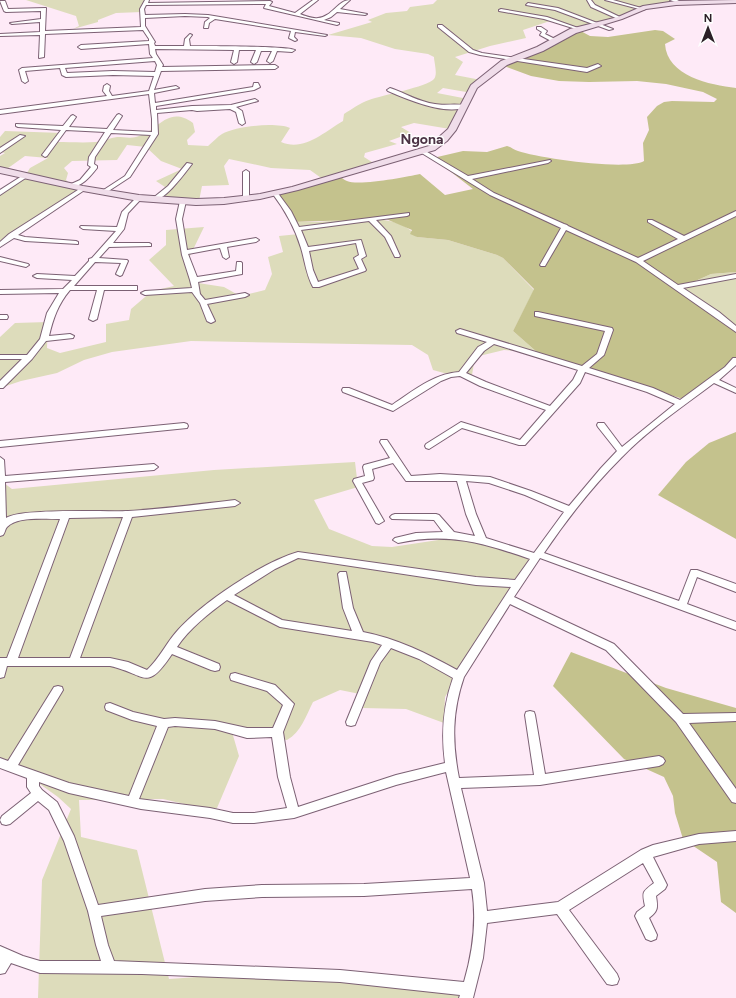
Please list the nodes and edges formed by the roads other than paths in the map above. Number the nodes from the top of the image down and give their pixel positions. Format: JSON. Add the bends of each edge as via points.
{"nodes":[{"id":1,"x":316,"y":0,"type":"edge"},
{"id":2,"x":348,"y":0,"type":"edge"},
{"id":3,"x":410,"y":0,"type":"edge"},
{"id":4,"x":416,"y":0,"type":"edge"},
{"id":5,"x":589,"y":0,"type":"edge"},
{"id":6,"x":607,"y":0,"type":"edge"},
{"id":7,"x":672,"y":0,"type":"edge"},
{"id":8,"x":234,"y":1,"type":"edge"},
{"id":9,"x":736,"y":1,"type":"edge"},
{"id":10,"x":0,"y":2,"type":"edge"},
{"id":11,"x":146,"y":2,"type":"edge"},
{"id":12,"x":270,"y":2,"type":"edge"},
{"id":13,"x":192,"y":3,"type":"edge"},
{"id":14,"x":681,"y":3,"type":"junction"},
{"id":15,"x":528,"y":4,"type":"dead end"},
{"id":16,"x":643,"y":9,"type":"junction"},
{"id":17,"x":336,"y":10,"type":"junction"},
{"id":18,"x":501,"y":10,"type":"dead end"},
{"id":19,"x":365,"y":14,"type":"dead end"},
{"id":20,"x":189,"y":15,"type":"junction"},
{"id":21,"x":296,"y":15,"type":"junction"},
{"id":22,"x":143,"y":17,"type":"junction"},
{"id":23,"x":214,"y":17,"type":"junction"},
{"id":24,"x":620,"y":18,"type":"junction"},
{"id":25,"x":43,"y":20,"type":"junction"},
{"id":26,"x":318,"y":20,"type":"junction"},
{"id":27,"x":12,"y":23,"type":"dead end"},
{"id":28,"x":337,"y":24,"type":"dead end"},
{"id":29,"x":600,"y":24,"type":"junction"},
{"id":30,"x":440,"y":26,"type":"dead end"},
{"id":31,"x":206,"y":27,"type":"dead end"},
{"id":32,"x":144,"y":28,"type":"junction"},
{"id":33,"x":539,"y":28,"type":"dead end"},
{"id":34,"x":579,"y":29,"type":"junction"},
{"id":35,"x":610,"y":29,"type":"dead end"},
{"id":36,"x":293,"y":31,"type":"junction"},
{"id":37,"x":41,"y":32,"type":"junction"},
{"id":38,"x":0,"y":35,"type":"edge"},
{"id":39,"x":325,"y":35,"type":"dead end"},
{"id":40,"x":190,"y":36,"type":"dead end"},
{"id":41,"x":295,"y":40,"type":"dead end"},
{"id":42,"x":82,"y":41,"type":"junction"},
{"id":43,"x":555,"y":41,"type":"junction"},
{"id":44,"x":153,"y":45,"type":"junction"},
{"id":45,"x":187,"y":47,"type":"junction"},
{"id":46,"x":237,"y":48,"type":"junction"},
{"id":47,"x":259,"y":49,"type":"junction"},
{"id":48,"x":276,"y":49,"type":"junction"},
{"id":49,"x":292,"y":50,"type":"dead end"},
{"id":50,"x":41,"y":57,"type":"dead end"},
{"id":51,"x":156,"y":59,"type":"junction"},
{"id":52,"x":512,"y":60,"type":"junction"},
{"id":53,"x":270,"y":61,"type":"dead end"},
{"id":54,"x":234,"y":62,"type":"dead end"},
{"id":55,"x":254,"y":62,"type":"dead end"},
{"id":56,"x":102,"y":63,"type":"junction"},
{"id":57,"x":62,"y":66,"type":"junction"},
{"id":58,"x":598,"y":66,"type":"dead end"},
{"id":59,"x":275,"y":67,"type":"dead end"},
{"id":60,"x":158,"y":72,"type":"junction"},
{"id":61,"x":102,"y":73,"type":"junction"},
{"id":62,"x":25,"y":81,"type":"dead end"},
{"id":63,"x":256,"y":84,"type":"dead end"},
{"id":64,"x":107,"y":86,"type":"dead end"},
{"id":65,"x":176,"y":88,"type":"dead end"},
{"id":66,"x":390,"y":90,"type":"dead end"},
{"id":67,"x":150,"y":92,"type":"junction"},
{"id":68,"x":110,"y":97,"type":"junction"},
{"id":69,"x":255,"y":101,"type":"dead end"},
{"id":70,"x":154,"y":105,"type":"junction"},
{"id":71,"x":464,"y":106,"type":"junction"},
{"id":72,"x":231,"y":107,"type":"junction"},
{"id":73,"x":0,"y":112,"type":"edge"},
{"id":74,"x":155,"y":112,"type":"junction"},
{"id":75,"x":119,"y":116,"type":"dead end"},
{"id":76,"x":73,"y":117,"type":"dead end"},
{"id":77,"x":242,"y":123,"type":"dead end"},
{"id":78,"x":18,"y":125,"type":"dead end"},
{"id":79,"x":65,"y":128,"type":"junction"},
{"id":80,"x":110,"y":131,"type":"junction"},
{"id":81,"x":155,"y":134,"type":"junction"},
{"id":82,"x":22,"y":136,"type":"dead end"},
{"id":83,"x":422,"y":151,"type":"junction"},
{"id":84,"x":0,"y":152,"type":"edge"},
{"id":85,"x":45,"y":156,"type":"dead end"},
{"id":86,"x":548,"y":160,"type":"dead end"},
{"id":87,"x":189,"y":164,"type":"dead end"},
{"id":88,"x":0,"y":170,"type":"edge"},
{"id":89,"x":246,"y":172,"type":"dead end"},
{"id":90,"x":25,"y":176,"type":"junction"},
{"id":91,"x":467,"y":178,"type":"junction"},
{"id":92,"x":71,"y":186,"type":"junction"},
{"id":93,"x":83,"y":189,"type":"junction"},
{"id":94,"x":104,"y":192,"type":"junction"},
{"id":95,"x":0,"y":194,"type":"edge"},
{"id":96,"x":275,"y":194,"type":"junction"},
{"id":97,"x":140,"y":198,"type":"junction"},
{"id":98,"x":155,"y":199,"type":"junction"},
{"id":99,"x":246,"y":199,"type":"junction"},
{"id":100,"x":183,"y":201,"type":"junction"},
{"id":101,"x":736,"y":213,"type":"edge"},
{"id":102,"x":407,"y":214,"type":"dead end"},
{"id":103,"x":371,"y":219,"type":"junction"},
{"id":104,"x":650,"y":221,"type":"dead end"},
{"id":105,"x":565,"y":226,"type":"junction"},
{"id":106,"x":83,"y":227,"type":"dead end"},
{"id":107,"x":121,"y":229,"type":"junction"},
{"id":108,"x":297,"y":229,"type":"junction"},
{"id":109,"x":11,"y":235,"type":"junction"},
{"id":110,"x":684,"y":239,"type":"junction"},
{"id":111,"x":256,"y":240,"type":"dead end"},
{"id":112,"x":2,"y":242,"type":"edge"},
{"id":113,"x":76,"y":243,"type":"dead end"},
{"id":114,"x":106,"y":245,"type":"junction"},
{"id":115,"x":149,"y":245,"type":"dead end"},
{"id":116,"x":223,"y":245,"type":"junction"},
{"id":117,"x":305,"y":250,"type":"junction"},
{"id":118,"x":185,"y":252,"type":"junction"},
{"id":119,"x":397,"y":256,"type":"dead end"},
{"id":120,"x":226,"y":258,"type":"dead end"},
{"id":121,"x":0,"y":259,"type":"edge"},
{"id":122,"x":92,"y":260,"type":"junction"},
{"id":123,"x":638,"y":261,"type":"junction"},
{"id":124,"x":239,"y":264,"type":"dead end"},
{"id":125,"x":26,"y":265,"type":"dead end"},
{"id":126,"x":543,"y":265,"type":"dead end"},
{"id":127,"x":120,"y":274,"type":"dead end"},
{"id":128,"x":37,"y":276,"type":"dead end"},
{"id":129,"x":736,"y":276,"type":"edge"},
{"id":130,"x":76,"y":278,"type":"junction"},
{"id":131,"x":194,"y":280,"type":"junction"},
{"id":132,"x":678,"y":287,"type":"junction"},
{"id":133,"x":134,"y":288,"type":"dead end"},
{"id":134,"x":101,"y":289,"type":"junction"},
{"id":135,"x":66,"y":290,"type":"junction"},
{"id":136,"x":195,"y":290,"type":"junction"},
{"id":137,"x":0,"y":292,"type":"edge"},
{"id":138,"x":145,"y":293,"type":"dead end"},
{"id":139,"x":245,"y":295,"type":"dead end"},
{"id":140,"x":203,"y":303,"type":"junction"},
{"id":141,"x":538,"y":314,"type":"dead end"},
{"id":142,"x":94,"y":320,"type":"dead end"},
{"id":143,"x":211,"y":321,"type":"dead end"},
{"id":144,"x":736,"y":330,"type":"edge"},
{"id":145,"x":460,"y":331,"type":"dead end"},
{"id":146,"x":70,"y":336,"type":"dead end"},
{"id":147,"x":44,"y":339,"type":"junction"},
{"id":148,"x":493,"y":340,"type":"junction"},
{"id":149,"x":0,"y":357,"type":"edge"},
{"id":150,"x":29,"y":357,"type":"junction"},
{"id":151,"x":736,"y":360,"type":"edge"},
{"id":152,"x":583,"y":370,"type":"junction"},
{"id":153,"x":461,"y":374,"type":"junction"},
{"id":154,"x":713,"y":380,"type":"junction"},
{"id":155,"x":0,"y":386,"type":"edge"},
{"id":156,"x":346,"y":390,"type":"dead end"},
{"id":157,"x":736,"y":391,"type":"edge"},
{"id":158,"x":680,"y":403,"type":"junction"},
{"id":159,"x":550,"y":409,"type":"junction"},
{"id":160,"x":602,"y":425,"type":"dead end"},
{"id":161,"x":184,"y":426,"type":"dead end"},
{"id":162,"x":384,"y":442,"type":"dead end"},
{"id":163,"x":0,"y":444,"type":"edge"},
{"id":164,"x":429,"y":446,"type":"dead end"},
{"id":165,"x":622,"y":452,"type":"junction"},
{"id":166,"x":396,"y":459,"type":"junction"},
{"id":167,"x":0,"y":460,"type":"edge"},
{"id":168,"x":154,"y":466,"type":"dead end"},
{"id":169,"x":461,"y":478,"type":"junction"},
{"id":170,"x":2,"y":479,"type":"junction"},
{"id":171,"x":1,"y":500,"type":"edge"},
{"id":172,"x":235,"y":503,"type":"dead end"},
{"id":173,"x":571,"y":511,"type":"junction"},
{"id":174,"x":129,"y":514,"type":"junction"},
{"id":175,"x":66,"y":515,"type":"junction"},
{"id":176,"x":395,"y":516,"type":"dead end"},
{"id":177,"x":379,"y":521,"type":"dead end"},
{"id":178,"x":1,"y":530,"type":"edge"},
{"id":179,"x":450,"y":534,"type":"junction"},
{"id":180,"x":398,"y":540,"type":"dead end"},
{"id":181,"x":482,"y":541,"type":"junction"},
{"id":182,"x":537,"y":556,"type":"junction"},
{"id":183,"x":343,"y":574,"type":"dead end"},
{"id":184,"x":518,"y":584,"type":"junction"},
{"id":185,"x":736,"y":588,"type":"edge"},
{"id":186,"x":227,"y":596,"type":"junction"},
{"id":187,"x":509,"y":599,"type":"junction"},
{"id":188,"x":682,"y":606,"type":"junction"},
{"id":189,"x":736,"y":626,"type":"edge"},
{"id":190,"x":359,"y":635,"type":"junction"},
{"id":191,"x":389,"y":644,"type":"junction"},
{"id":192,"x":169,"y":648,"type":"junction"},
{"id":193,"x":4,"y":662,"type":"edge"},
{"id":194,"x":74,"y":662,"type":"junction"},
{"id":195,"x":215,"y":668,"type":"dead end"},
{"id":196,"x":0,"y":674,"type":"edge"},
{"id":197,"x":459,"y":676,"type":"junction"},
{"id":198,"x":235,"y":677,"type":"dead end"},
{"id":199,"x":58,"y":690,"type":"dead end"},
{"id":200,"x":110,"y":707,"type":"dead end"},
{"id":201,"x":530,"y":715,"type":"dead end"},
{"id":202,"x":736,"y":717,"type":"edge"},
{"id":203,"x":680,"y":720,"type":"junction"},
{"id":204,"x":351,"y":722,"type":"dead end"},
{"id":205,"x":164,"y":723,"type":"junction"},
{"id":206,"x":277,"y":732,"type":"junction"},
{"id":207,"x":659,"y":761,"type":"dead end"},
{"id":208,"x":5,"y":765,"type":"edge"},
{"id":209,"x":451,"y":766,"type":"junction"},
{"id":210,"x":33,"y":775,"type":"junction"},
{"id":211,"x":540,"y":780,"type":"junction"},
{"id":212,"x":455,"y":783,"type":"junction"},
{"id":213,"x":38,"y":794,"type":"junction"},
{"id":214,"x":736,"y":798,"type":"edge"},
{"id":215,"x":132,"y":802,"type":"junction"},
{"id":216,"x":294,"y":813,"type":"junction"},
{"id":217,"x":6,"y":820,"type":"dead end"},
{"id":218,"x":736,"y":836,"type":"edge"},
{"id":219,"x":644,"y":854,"type":"junction"},
{"id":220,"x":478,"y":883,"type":"junction"},
{"id":221,"x":560,"y":908,"type":"junction"},
{"id":222,"x":94,"y":911,"type":"junction"},
{"id":223,"x":481,"y":918,"type":"junction"},
{"id":224,"x":651,"y":935,"type":"dead end"},
{"id":225,"x":4,"y":954,"type":"edge"},
{"id":226,"x":0,"y":968,"type":"edge"},
{"id":227,"x":110,"y":968,"type":"junction"},
{"id":228,"x":612,"y":979,"type":"dead end"},
{"id":229,"x":468,"y":993,"type":"edge"}],
"edges":[{"from":1,"to":21,"type":"street"},
{"from":2,"to":17,"type":"street"},
{"from":3,"to":4,"type":"street"},
{"from":5,"to":24,"type":"street","via":[[593,6]]},
{"from":6,"to":16,"type":"street"},
{"from":7,"to":14,"type":"street"},
{"from":8,"to":12,"type":"street"},
{"from":8,"to":13,"type":"street"},
{"from":9,"to":14,"type":"street"},
{"from":10,"to":25,"type":"street","via":[[4,2],[6,11],[44,7]]},
{"from":11,"to":13,"type":"street"},
{"from":11,"to":22,"type":"street","via":[[142,9]]},
{"from":12,"to":21,"type":"street","via":[[266,6],[269,8]]},
{"from":13,"to":20,"type":"street"},
{"from":14,"to":16,"type":"street"},
{"from":15,"to":29,"type":"street","via":[[557,7]]},
{"from":16,"to":24,"type":"street"},
{"from":17,"to":19,"type":"street"},
{"from":17,"to":26,"type":"street"},
{"from":18,"to":34,"type":"street","via":[[545,18]]},
{"from":20,"to":22,"type":"street"},
{"from":20,"to":23,"type":"street"},
{"from":21,"to":26,"type":"street"},
{"from":22,"to":32,"type":"street"},
{"from":23,"to":31,"type":"street","via":[[206,22]]},
{"from":23,"to":36,"type":"street"},
{"from":24,"to":29,"type":"street"},
{"from":25,"to":27,"type":"street"},
{"from":25,"to":37,"type":"street"},
{"from":26,"to":28,"type":"street"},
{"from":29,"to":34,"type":"street"},
{"from":29,"to":35,"type":"street"},
{"from":30,"to":52,"type":"street","via":[[470,51]]},
{"from":32,"to":42,"type":"street"},
{"from":32,"to":44,"type":"street"},
{"from":33,"to":43,"type":"street","via":[[545,32],[542,34]]},
{"from":34,"to":43,"type":"street"},
{"from":36,"to":39,"type":"street"},
{"from":36,"to":41,"type":"street","via":[[291,38]]},
{"from":37,"to":38,"type":"street"},
{"from":37,"to":42,"type":"street"},
{"from":37,"to":50,"type":"street"},
{"from":40,"to":45,"type":"street","via":[[187,39]]},
{"from":42,"to":44,"type":"street"},
{"from":43,"to":52,"type":"street"},
{"from":44,"to":45,"type":"street"},
{"from":44,"to":51,"type":"street"},
{"from":45,"to":46,"type":"street"},
{"from":46,"to":47,"type":"street"},
{"from":46,"to":54,"type":"street"},
{"from":47,"to":48,"type":"street"},
{"from":47,"to":55,"type":"street"},
{"from":48,"to":49,"type":"street"},
{"from":48,"to":53,"type":"street"},
{"from":51,"to":56,"type":"street"},
{"from":51,"to":60,"type":"street","via":[[160,65]]},
{"from":52,"to":58,"type":"street","via":[[587,70]]},
{"from":52,"to":71,"type":"street","via":[[479,82]]},
{"from":56,"to":57,"type":"street"},
{"from":56,"to":61,"type":"street"},
{"from":57,"to":61,"type":"street","via":[[66,75]]},
{"from":57,"to":62,"type":"street","via":[[22,70]]},
{"from":59,"to":60,"type":"street"},
{"from":60,"to":61,"type":"street"},
{"from":60,"to":67,"type":"street"},
{"from":63,"to":70,"type":"street","via":[[257,87]]},
{"from":64,"to":68,"type":"street","via":[[106,91]]},
{"from":65,"to":67,"type":"street"},
{"from":66,"to":71,"type":"street","via":[[436,106]]},
{"from":67,"to":68,"type":"street"},
{"from":67,"to":70,"type":"street"},
{"from":68,"to":73,"type":"street"},
{"from":69,"to":72,"type":"street"},
{"from":70,"to":74,"type":"street"},
{"from":71,"to":83,"type":"street","via":[[444,139],[432,148]]},
{"from":72,"to":74,"type":"street"},
{"from":72,"to":77,"type":"street","via":[[239,111]]},
{"from":74,"to":81,"type":"street"},
{"from":75,"to":80,"type":"street"},
{"from":76,"to":79,"type":"street"},
{"from":78,"to":79,"type":"street"},
{"from":79,"to":80,"type":"street"},
{"from":79,"to":85,"type":"street"},
{"from":80,"to":81,"type":"street"},
{"from":80,"to":92,"type":"street","via":[[92,157],[91,165],[95,167],[82,181]]},
{"from":81,"to":94,"type":"street","via":[[127,177]]},
{"from":82,"to":84,"type":"street"},
{"from":83,"to":91,"type":"street"},
{"from":83,"to":96,"type":"street"},
{"from":86,"to":91,"type":"street"},
{"from":87,"to":98,"type":"street","via":[[170,188]]},
{"from":88,"to":90,"type":"street"},
{"from":89,"to":99,"type":"street"},
{"from":90,"to":92,"type":"street"},
{"from":90,"to":95,"type":"street"},
{"from":91,"to":105,"type":"street","via":[[492,194]]},
{"from":92,"to":93,"type":"street"},
{"from":93,"to":94,"type":"street"},
{"from":93,"to":109,"type":"street"},
{"from":94,"to":97,"type":"street"},
{"from":96,"to":99,"type":"street"},
{"from":96,"to":108,"type":"street"},
{"from":97,"to":98,"type":"street"},
{"from":97,"to":107,"type":"street","via":[[125,212]]},
{"from":98,"to":100,"type":"street"},
{"from":99,"to":100,"type":"street"},
{"from":100,"to":118,"type":"street","via":[[180,219]]},
{"from":101,"to":110,"type":"street"},
{"from":102,"to":103,"type":"street"},
{"from":103,"to":108,"type":"street"},
{"from":103,"to":119,"type":"street","via":[[388,236]]},
{"from":104,"to":110,"type":"street"},
{"from":105,"to":123,"type":"street"},
{"from":105,"to":126,"type":"street"},
{"from":106,"to":107,"type":"street"},
{"from":107,"to":114,"type":"street"},
{"from":108,"to":117,"type":"street"},
{"from":109,"to":112,"type":"street"},
{"from":109,"to":113,"type":"street","via":[[25,239]]},
{"from":110,"to":123,"type":"street"},
{"from":111,"to":116,"type":"street"},
{"from":114,"to":115,"type":"street"},
{"from":114,"to":122,"type":"street"},
{"from":116,"to":118,"type":"street"},
{"from":116,"to":120,"type":"street"},
{"from":117,"to":117,"type":"street","via":[[310,275],[316,285],[363,270],[357,258],[363,256],[359,241]]},
{"from":118,"to":131,"type":"street"},
{"from":121,"to":125,"type":"street"},
{"from":122,"to":127,"type":"street","via":[[125,261]]},
{"from":122,"to":130,"type":"street"},
{"from":123,"to":132,"type":"street"},
{"from":124,"to":131,"type":"street","via":[[240,273]]},
{"from":128,"to":130,"type":"street"},
{"from":129,"to":132,"type":"street"},
{"from":130,"to":135,"type":"street"},
{"from":131,"to":136,"type":"street"},
{"from":132,"to":144,"type":"street"},
{"from":133,"to":134,"type":"street"},
{"from":134,"to":135,"type":"street"},
{"from":134,"to":142,"type":"street"},
{"from":135,"to":137,"type":"street"},
{"from":135,"to":147,"type":"street","via":[[51,312]]},
{"from":136,"to":138,"type":"street"},
{"from":136,"to":140,"type":"street"},
{"from":139,"to":140,"type":"street"},
{"from":140,"to":143,"type":"street"},
{"from":141,"to":152,"type":"street","via":[[609,330],[600,355]]},
{"from":145,"to":148,"type":"street"},
{"from":146,"to":147,"type":"street"},
{"from":147,"to":150,"type":"street"},
{"from":148,"to":152,"type":"street"},
{"from":148,"to":153,"type":"street","via":[[481,349]]},
{"from":149,"to":150,"type":"street"},
{"from":150,"to":155,"type":"street"},
{"from":151,"to":154,"type":"street"},
{"from":152,"to":158,"type":"street","via":[[650,390]]},
{"from":152,"to":159,"type":"street","via":[[577,381]]},
{"from":153,"to":156,"type":"street","via":[[438,379],[393,408]]},
{"from":153,"to":159,"type":"street"},
{"from":154,"to":157,"type":"street"},
{"from":154,"to":158,"type":"street"},
{"from":158,"to":165,"type":"street"},
{"from":159,"to":164,"type":"street","via":[[522,443],[461,425]]},
{"from":160,"to":165,"type":"street"},
{"from":161,"to":163,"type":"street"},
{"from":162,"to":166,"type":"street"},
{"from":165,"to":173,"type":"street"},
{"from":166,"to":169,"type":"street","via":[[410,478]]},
{"from":166,"to":177,"type":"street","via":[[367,467],[370,478],[357,481]]},
{"from":167,"to":170,"type":"street"},
{"from":168,"to":170,"type":"street"},
{"from":169,"to":173,"type":"street","via":[[500,483]]},
{"from":169,"to":181,"type":"street"},
{"from":170,"to":171,"type":"street"},
{"from":171,"to":178,"type":"street"},
{"from":172,"to":174,"type":"street"},
{"from":173,"to":182,"type":"street"},
{"from":174,"to":175,"type":"street"},
{"from":174,"to":194,"type":"street","via":[[110,559]]},
{"from":175,"to":178,"type":"street","via":[[12,519]]},
{"from":175,"to":193,"type":"street"},
{"from":176,"to":179,"type":"street","via":[[436,517]]},
{"from":179,"to":180,"type":"street","via":[[426,534]]},
{"from":179,"to":181,"type":"street"},
{"from":181,"to":182,"type":"street"},
{"from":182,"to":184,"type":"street"},
{"from":182,"to":188,"type":"street"},
{"from":183,"to":190,"type":"street","via":[[348,608]]},
{"from":184,"to":186,"type":"street","via":[[476,581],[298,555],[282,560]]},
{"from":184,"to":187,"type":"street"},
{"from":185,"to":188,"type":"street","via":[[694,572]]},
{"from":186,"to":190,"type":"street","via":[[280,623]]},
{"from":186,"to":192,"type":"street","via":[[185,629]]},
{"from":187,"to":197,"type":"street"},
{"from":187,"to":203,"type":"street","via":[[610,647]]},
{"from":188,"to":189,"type":"street"},
{"from":190,"to":191,"type":"street"},
{"from":191,"to":197,"type":"street","via":[[423,656]]},
{"from":191,"to":204,"type":"street","via":[[376,661]]},
{"from":192,"to":194,"type":"street","via":[[149,674],[124,664]]},
{"from":192,"to":195,"type":"street"},
{"from":193,"to":194,"type":"street"},
{"from":193,"to":196,"type":"street"},
{"from":197,"to":209,"type":"street","via":[[452,698],[448,729]]},
{"from":198,"to":206,"type":"street","via":[[271,688],[289,704]]},
{"from":199,"to":208,"type":"street"},
{"from":200,"to":205,"type":"street","via":[[132,716]]},
{"from":201,"to":211,"type":"street"},
{"from":202,"to":203,"type":"street"},
{"from":203,"to":214,"type":"street"},
{"from":205,"to":206,"type":"street","via":[[215,725],[247,733]]},
{"from":205,"to":215,"type":"street"},
{"from":206,"to":216,"type":"street","via":[[284,776]]},
{"from":207,"to":211,"type":"street"},
{"from":208,"to":210,"type":"street"},
{"from":209,"to":212,"type":"street"},
{"from":209,"to":216,"type":"street"},
{"from":210,"to":213,"type":"street","via":[[33,787]]},
{"from":210,"to":215,"type":"street","via":[[69,788]]},
{"from":211,"to":212,"type":"street"},
{"from":212,"to":220,"type":"street"},
{"from":213,"to":217,"type":"street"},
{"from":213,"to":222,"type":"street","via":[[53,806],[59,816],[70,840]]},
{"from":215,"to":216,"type":"street","via":[[233,818]]},
{"from":218,"to":219,"type":"street","via":[[680,842]]},
{"from":219,"to":221,"type":"street"},
{"from":219,"to":224,"type":"street","via":[[661,885],[649,894],[652,908],[641,916]]},
{"from":220,"to":222,"type":"street","via":[[205,895]]},
{"from":220,"to":223,"type":"street"},
{"from":221,"to":223,"type":"street"},
{"from":221,"to":228,"type":"street"},
{"from":222,"to":227,"type":"street"},
{"from":223,"to":229,"type":"street","via":[[478,956]]},
{"from":225,"to":226,"type":"street"},
{"from":225,"to":227,"type":"street","via":[[40,967]]},
{"from":227,"to":229,"type":"street","via":[[340,976]]}]}
